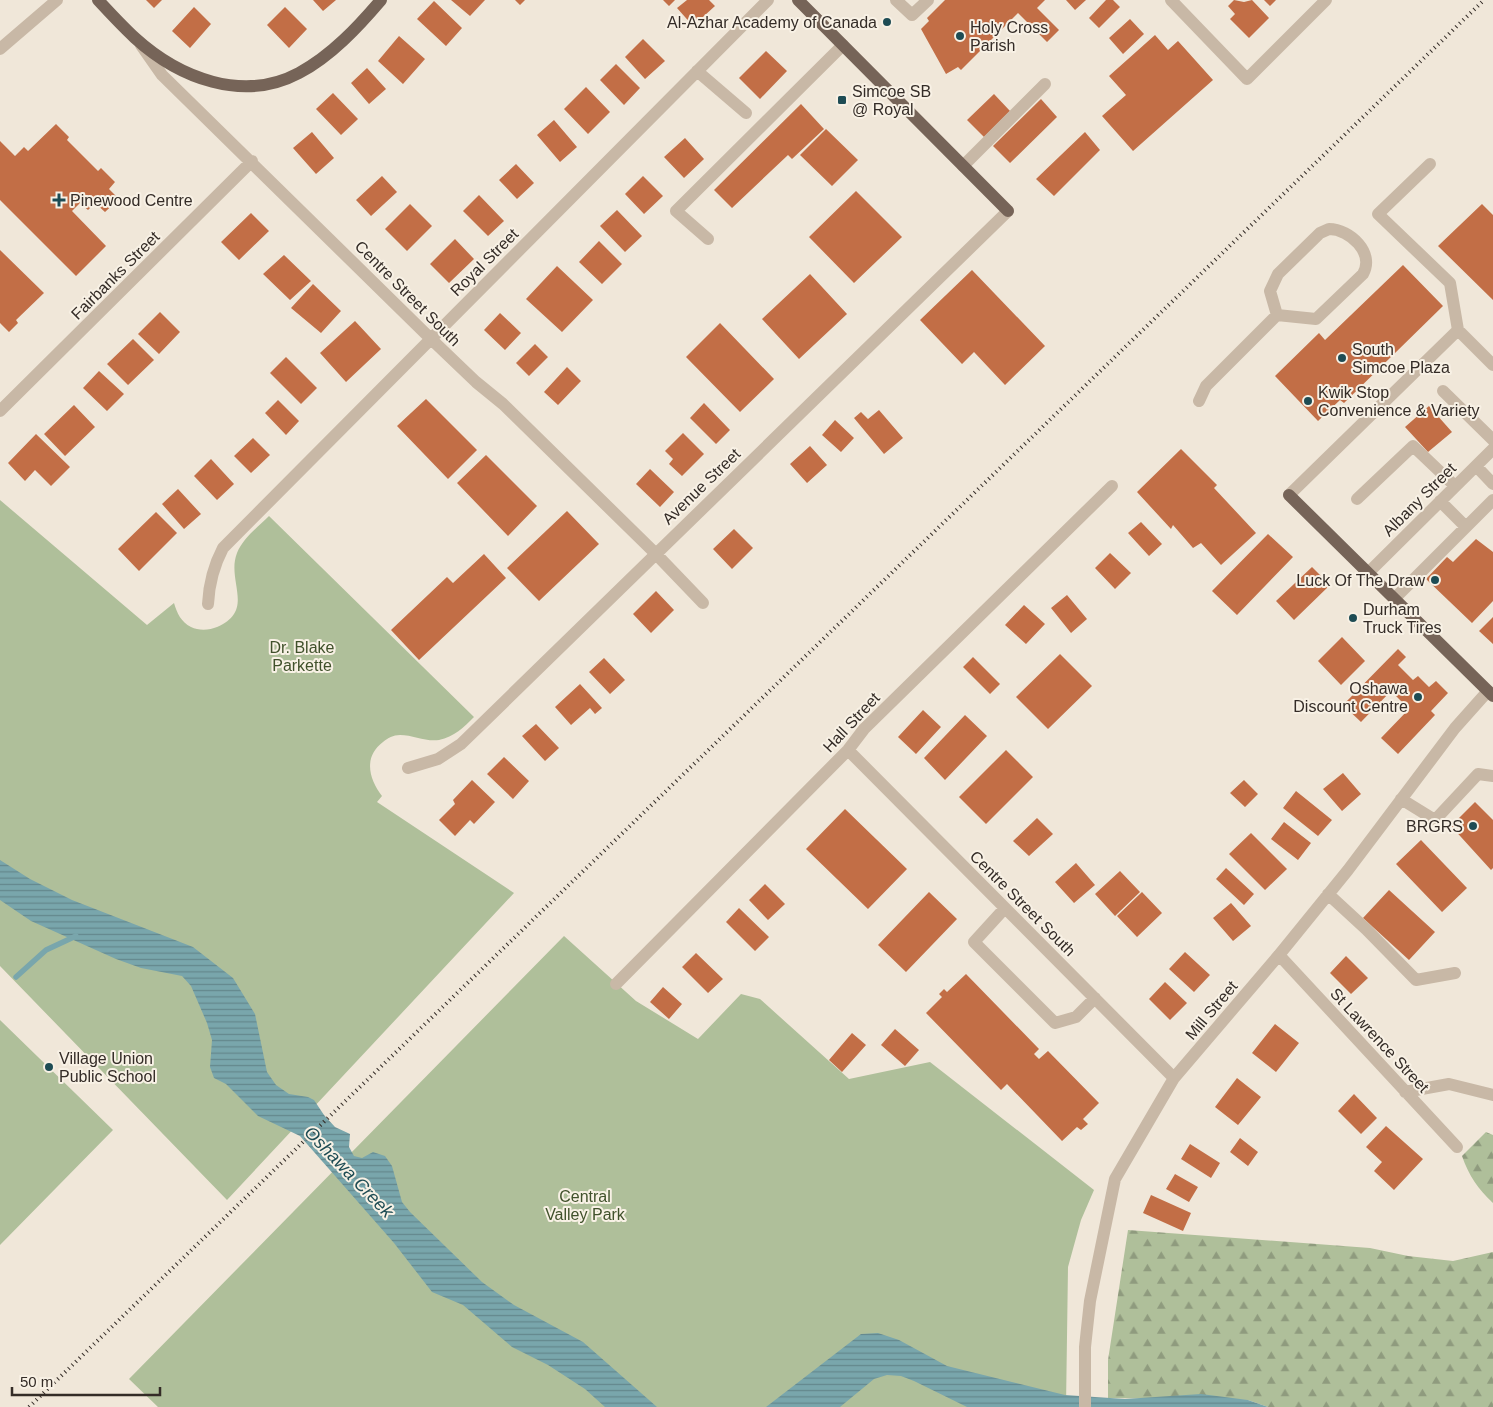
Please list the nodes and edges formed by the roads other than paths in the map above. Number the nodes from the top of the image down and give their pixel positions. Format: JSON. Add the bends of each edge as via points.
{"nodes":[{"id":1,"x":57,"y":0,"type":"edge"},
{"id":2,"x":98,"y":0,"type":"edge"},
{"id":3,"x":381,"y":0,"type":"edge"},
{"id":4,"x":768,"y":0,"type":"edge"},
{"id":5,"x":798,"y":0,"type":"edge"},
{"id":6,"x":896,"y":0,"type":"edge"},
{"id":7,"x":928,"y":0,"type":"edge"},
{"id":8,"x":1171,"y":0,"type":"edge"},
{"id":9,"x":1326,"y":0,"type":"edge"},
{"id":10,"x":136,"y":39,"type":"junction"},
{"id":11,"x":843,"y":45,"type":"junction"},
{"id":12,"x":0,"y":49,"type":"edge"},
{"id":13,"x":697,"y":71,"type":"junction"},
{"id":14,"x":1045,"y":84,"type":"dead end"},
{"id":15,"x":746,"y":113,"type":"dead end"},
{"id":16,"x":252,"y":161,"type":"junction"},
{"id":17,"x":1430,"y":164,"type":"dead end"},
{"id":18,"x":963,"y":166,"type":"junction"},
{"id":19,"x":1008,"y":211,"type":"joint"},
{"id":20,"x":708,"y":239,"type":"dead end"},
{"id":21,"x":1277,"y":315,"type":"junction"},
{"id":22,"x":1458,"y":330,"type":"junction"},
{"id":23,"x":430,"y":338,"type":"junction"},
{"id":24,"x":1493,"y":365,"type":"edge"},
{"id":25,"x":1443,"y":392,"type":"dead end"},
{"id":26,"x":1199,"y":401,"type":"dead end"},
{"id":27,"x":0,"y":411,"type":"edge"},
{"id":28,"x":1493,"y":440,"type":"edge"},
{"id":29,"x":1493,"y":449,"type":"edge"},
{"id":30,"x":1476,"y":466,"type":"junction"},
{"id":31,"x":1493,"y":484,"type":"edge"},
{"id":32,"x":1112,"y":486,"type":"dead end"},
{"id":33,"x":1455,"y":486,"type":"junction"},
{"id":34,"x":1289,"y":495,"type":"joint"},
{"id":35,"x":1358,"y":499,"type":"dead end"},
{"id":36,"x":1493,"y":500,"type":"edge"},
{"id":37,"x":1440,"y":501,"type":"junction"},
{"id":38,"x":1466,"y":527,"type":"junction"},
{"id":39,"x":655,"y":553,"type":"junction"},
{"id":40,"x":1368,"y":573,"type":"junction"},
{"id":41,"x":1394,"y":598,"type":"junction"},
{"id":42,"x":702,"y":603,"type":"dead end"},
{"id":43,"x":208,"y":604,"type":"dead end"},
{"id":44,"x":1491,"y":694,"type":"edge"},
{"id":45,"x":848,"y":750,"type":"junction"},
{"id":46,"x":408,"y":768,"type":"dead end"},
{"id":47,"x":1493,"y":776,"type":"edge"},
{"id":48,"x":1401,"y":799,"type":"junction"},
{"id":49,"x":1328,"y":894,"type":"junction"},
{"id":50,"x":1005,"y":908,"type":"junction"},
{"id":51,"x":1279,"y":955,"type":"junction"},
{"id":52,"x":1455,"y":973,"type":"dead end"},
{"id":53,"x":616,"y":984,"type":"dead end"},
{"id":54,"x":1095,"y":998,"type":"junction"},
{"id":55,"x":1174,"y":1078,"type":"junction"},
{"id":56,"x":1405,"y":1092,"type":"junction"},
{"id":57,"x":1493,"y":1096,"type":"edge"},
{"id":58,"x":1456,"y":1147,"type":"dead end"},
{"id":59,"x":1085,"y":1407,"type":"edge"}],
"edges":[{"from":1,"to":12,"type":"street"},
{"from":2,"to":10,"type":"main road","name":"Centre Street South"},
{"from":3,"to":10,"type":"main road","via":[[319,60],[280,82],[252,87],[226,86],[199,78],[178,68]]},
{"from":4,"to":13,"type":"street","name":"Royal Street"},
{"from":5,"to":11,"type":"main road"},
{"from":6,"to":7,"type":"street","via":[[912,15]]},
{"from":8,"to":9,"type":"street","via":[[1247,79]]},
{"from":10,"to":16,"type":"street","name":"Centre Street South","via":[[162,75]]},
{"from":11,"to":18,"type":"main road"},
{"from":11,"to":20,"type":"street","via":[[676,211]]},
{"from":13,"to":15,"type":"street"},
{"from":13,"to":23,"type":"street","name":"Royal Street"},
{"from":14,"to":18,"type":"street"},
{"from":16,"to":23,"type":"street","name":"Centre Street South"},
{"from":16,"to":27,"type":"street","name":"Fairbanks Street"},
{"from":17,"to":22,"type":"street","via":[[1378,214],[1450,284]]},
{"from":18,"to":19,"type":"main road"},
{"from":19,"to":39,"type":"street","name":"Avenue Street"},
{"from":21,"to":21,"type":"street","via":[[1316,319],[1362,274],[1368,266],[1368,258],[1346,232],[1329,229],[1320,233],[1278,274],[1270,291]]},
{"from":21,"to":26,"type":"street","via":[[1206,386]]},
{"from":22,"to":24,"type":"street"},
{"from":22,"to":34,"type":"street"},
{"from":23,"to":39,"type":"street","name":"Centre Street South","via":[[503,404]]},
{"from":23,"to":43,"type":"street","name":"Royal Street","via":[[223,548],[209,583]]},
{"from":25,"to":28,"type":"street"},
{"from":29,"to":30,"type":"street","name":"Albany Street"},
{"from":30,"to":31,"type":"street"},
{"from":30,"to":33,"type":"street","name":"Albany Street"},
{"from":32,"to":45,"type":"street","name":"Hall Street","via":[[864,729]]},
{"from":33,"to":35,"type":"street","via":[[1413,446]]},
{"from":33,"to":37,"type":"street","name":"Albany Street"},
{"from":34,"to":40,"type":"main road"},
{"from":36,"to":38,"type":"street"},
{"from":37,"to":38,"type":"street"},
{"from":37,"to":40,"type":"street","name":"Albany Street"},
{"from":38,"to":41,"type":"street"},
{"from":39,"to":42,"type":"street","name":"Centre Street South"},
{"from":39,"to":46,"type":"street","name":"Avenue Street","via":[[461,744],[438,759]]},
{"from":40,"to":41,"type":"main road"},
{"from":41,"to":44,"type":"main road"},
{"from":44,"to":48,"type":"street","name":"Mill Street","via":[[1460,721]]},
{"from":45,"to":50,"type":"street","name":"Centre Street South"},
{"from":45,"to":53,"type":"street","name":"Hall Street"},
{"from":47,"to":48,"type":"street","via":[[1478,774],[1435,820]]},
{"from":48,"to":49,"type":"street","name":"Mill Street"},
{"from":49,"to":51,"type":"street","name":"Mill Street"},
{"from":49,"to":52,"type":"street","via":[[1416,980]]},
{"from":50,"to":54,"type":"street","name":"Centre Street South"},
{"from":50,"to":54,"type":"street","via":[[974,942],[1054,1023],[1076,1017]]},
{"from":51,"to":55,"type":"street","name":"Mill Street"},
{"from":51,"to":56,"type":"street","name":"St Lawrence Street"},
{"from":54,"to":55,"type":"street","name":"Centre Street South"},
{"from":55,"to":59,"type":"street","name":"Mill Street","via":[[1115,1179],[1090,1301],[1085,1347]]},
{"from":56,"to":57,"type":"street","via":[[1448,1084]]},
{"from":56,"to":58,"type":"street","name":"St Lawrence Street"}]}
